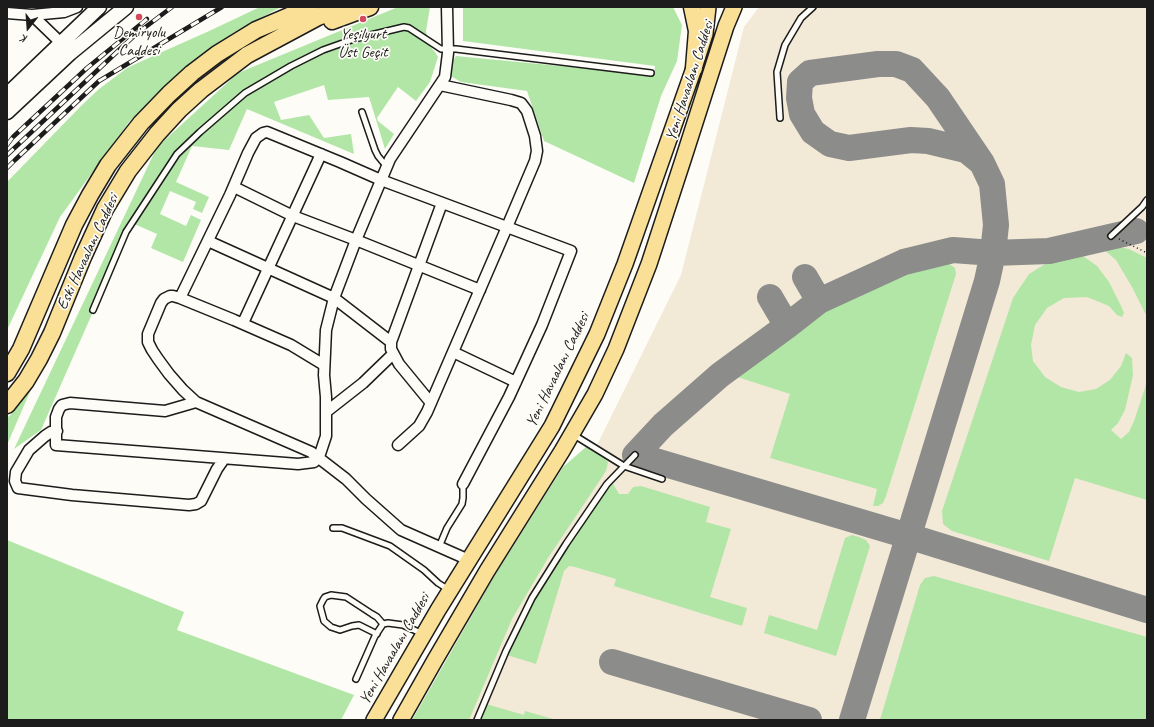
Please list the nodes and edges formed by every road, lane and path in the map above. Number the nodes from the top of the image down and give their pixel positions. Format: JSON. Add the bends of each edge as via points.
{"nodes":[{"id":1,"x":77,"y":7,"type":"edge"},
{"id":2,"x":99,"y":7,"type":"edge"},
{"id":3,"x":126,"y":7,"type":"edge"},
{"id":4,"x":292,"y":7,"type":"edge"},
{"id":5,"x":310,"y":7,"type":"edge"},
{"id":6,"x":343,"y":7,"type":"edge"},
{"id":7,"x":370,"y":7,"type":"edge"},
{"id":8,"x":447,"y":7,"type":"edge"},
{"id":9,"x":692,"y":7,"type":"edge"},
{"id":10,"x":708,"y":7,"type":"edge"},
{"id":11,"x":734,"y":7,"type":"edge"},
{"id":12,"x":813,"y":7,"type":"edge"},
{"id":13,"x":64,"y":10,"type":"edge"},
{"id":14,"x":7,"y":13,"type":"edge"},
{"id":15,"x":32,"y":15,"type":"junction"},
{"id":16,"x":256,"y":30,"type":"junction"},
{"id":17,"x":272,"y":41,"type":"junction"},
{"id":18,"x":65,"y":48,"type":"junction"},
{"id":19,"x":448,"y":49,"type":"junction"},
{"id":20,"x":694,"y":68,"type":"junction"},
{"id":21,"x":651,"y":73,"type":"dead end"},
{"id":22,"x":440,"y":86,"type":"junction"},
{"id":23,"x":7,"y":95,"type":"edge"},
{"id":24,"x":7,"y":112,"type":"edge"},
{"id":25,"x":362,"y":112,"type":"dead end"},
{"id":26,"x":780,"y":118,"type":"dead end"},
{"id":27,"x":321,"y":154,"type":"junction"},
{"id":28,"x":387,"y":167,"type":"junction"},
{"id":29,"x":381,"y":180,"type":"junction"},
{"id":30,"x":234,"y":187,"type":"junction"},
{"id":31,"x":1147,"y":200,"type":"edge"},
{"id":32,"x":442,"y":203,"type":"junction"},
{"id":33,"x":293,"y":216,"type":"junction"},
{"id":34,"x":507,"y":227,"type":"junction"},
{"id":35,"x":1111,"y":236,"type":"joint"},
{"id":36,"x":356,"y":240,"type":"junction"},
{"id":37,"x":208,"y":241,"type":"junction"},
{"id":38,"x":1147,"y":253,"type":"edge"},
{"id":39,"x":420,"y":266,"type":"junction"},
{"id":40,"x":268,"y":268,"type":"junction"},
{"id":41,"x":480,"y":290,"type":"junction"},
{"id":42,"x":180,"y":298,"type":"junction"},
{"id":43,"x":334,"y":298,"type":"junction"},
{"id":44,"x":93,"y":310,"type":"dead end"},
{"id":45,"x":243,"y":323,"type":"junction"},
{"id":46,"x":391,"y":342,"type":"junction"},
{"id":47,"x":453,"y":352,"type":"junction"},
{"id":48,"x":394,"y":354,"type":"junction"},
{"id":49,"x":324,"y":365,"type":"junction"},
{"id":50,"x":7,"y":373,"type":"edge"},
{"id":51,"x":516,"y":382,"type":"junction"},
{"id":52,"x":196,"y":402,"type":"junction"},
{"id":53,"x":431,"y":404,"type":"junction"},
{"id":54,"x":7,"y":405,"type":"edge"},
{"id":55,"x":326,"y":412,"type":"junction"},
{"id":56,"x":57,"y":430,"type":"junction"},
{"id":57,"x":572,"y":434,"type":"junction"},
{"id":58,"x":398,"y":445,"type":"dead end"},
{"id":59,"x":635,"y":455,"type":"dead end"},
{"id":60,"x":319,"y":457,"type":"junction"},
{"id":61,"x":224,"y":459,"type":"junction"},
{"id":62,"x":624,"y":466,"type":"junction"},
{"id":63,"x":662,"y":479,"type":"dead end"},
{"id":64,"x":463,"y":484,"type":"joint"},
{"id":65,"x":333,"y":528,"type":"dead end"},
{"id":66,"x":439,"y":547,"type":"junction"},
{"id":67,"x":469,"y":560,"type":"junction"},
{"id":68,"x":487,"y":571,"type":"junction"},
{"id":69,"x":450,"y":591,"type":"junction"},
{"id":70,"x":383,"y":624,"type":"junction"},
{"id":71,"x":377,"y":634,"type":"junction"},
{"id":72,"x":424,"y":635,"type":"junction"},
{"id":73,"x":416,"y":648,"type":"junction"},
{"id":74,"x":435,"y":660,"type":"junction"},
{"id":75,"x":356,"y":680,"type":"dead end"},
{"id":76,"x":374,"y":720,"type":"edge"},
{"id":77,"x":401,"y":720,"type":"edge"},
{"id":78,"x":477,"y":720,"type":"edge"}],
"edges":[{"from":1,"to":13,"type":"street"},
{"from":2,"to":18,"type":"main road"},
{"from":3,"to":18,"type":"main road"},
{"from":4,"to":16,"type":"highway"},
{"from":5,"to":16,"type":"highway","name":"Eski Havaalanı Caddesi"},
{"from":6,"to":17,"type":"highway","name":"Eski Havaalanı Caddesi"},
{"from":7,"to":17,"type":"highway","via":[[297,35]]},
{"from":8,"to":19,"type":"street"},
{"from":9,"to":20,"type":"highway","via":[[697,31]]},
{"from":10,"to":20,"type":"main road","name":"Yeni Havaalanı Caddesi","via":[[705,34]]},
{"from":11,"to":57,"type":"main road","name":"Yeni Havaalanı Caddesi","via":[[640,290],[598,388]]},
{"from":12,"to":26,"type":"lane","via":[[801,18],[785,45],[777,72]]},
{"from":13,"to":15,"type":"street"},
{"from":14,"to":15,"type":"street"},
{"from":15,"to":18,"type":"street"},
{"from":16,"to":50,"type":"highway","name":"Eski Havaalanı Caddesi","via":[[217,54],[169,94],[141,123],[108,166],[74,225],[31,328]]},
{"from":17,"to":54,"type":"highway","name":"Eski Havaalanı Caddesi","via":[[247,55],[179,110],[128,172],[105,209],[39,359]]},
{"from":18,"to":23,"type":"main road"},
{"from":18,"to":24,"type":"main road"},
{"from":19,"to":21,"type":"lane"},
{"from":19,"to":22,"type":"street","via":[[445,77]]},
{"from":19,"to":44,"type":"lane","via":[[441,49],[409,28],[398,28],[323,50],[245,93],[177,154],[126,232]]},
{"from":20,"to":67,"type":"main road","name":"Yeni Havaalanı Caddesi","via":[[625,264],[597,334],[552,426]]},
{"from":22,"to":28,"type":"street"},
{"from":22,"to":34,"type":"street","via":[[522,103],[527,112],[537,151]]},
{"from":25,"to":28,"type":"lane","via":[[378,156]]},
{"from":27,"to":29,"type":"street"},
{"from":27,"to":30,"type":"street","via":[[267,132],[263,133],[256,138]]},
{"from":27,"to":33,"type":"street"},
{"from":28,"to":29,"type":"street"},
{"from":29,"to":32,"type":"street"},
{"from":29,"to":36,"type":"street"},
{"from":30,"to":33,"type":"street"},
{"from":30,"to":37,"type":"street"},
{"from":31,"to":35,"type":"lane"},
{"from":32,"to":34,"type":"street"},
{"from":32,"to":39,"type":"street"},
{"from":33,"to":36,"type":"street"},
{"from":33,"to":40,"type":"street"},
{"from":34,"to":41,"type":"street"},
{"from":34,"to":51,"type":"street","via":[[571,251]]},
{"from":35,"to":38,"type":"path"},
{"from":36,"to":39,"type":"street"},
{"from":36,"to":43,"type":"street"},
{"from":37,"to":40,"type":"street"},
{"from":37,"to":42,"type":"street"},
{"from":39,"to":41,"type":"street"},
{"from":39,"to":46,"type":"street"},
{"from":40,"to":43,"type":"street"},
{"from":40,"to":45,"type":"street"},
{"from":41,"to":47,"type":"street"},
{"from":42,"to":45,"type":"street"},
{"from":42,"to":52,"type":"street","via":[[170,296],[161,303],[148,334],[148,342],[169,374]]},
{"from":43,"to":46,"type":"street"},
{"from":43,"to":49,"type":"street","via":[[326,330]]},
{"from":45,"to":49,"type":"street","via":[[291,345]]},
{"from":46,"to":48,"type":"street"},
{"from":47,"to":51,"type":"street"},
{"from":47,"to":53,"type":"street"},
{"from":48,"to":53,"type":"street"},
{"from":48,"to":55,"type":"street"},
{"from":49,"to":55,"type":"street"},
{"from":51,"to":64,"type":"street"},
{"from":52,"to":56,"type":"street","via":[[165,411],[70,403],[62,405],[59,409],[56,417]]},
{"from":52,"to":60,"type":"street"},
{"from":53,"to":58,"type":"street","via":[[418,426]]},
{"from":55,"to":60,"type":"street","via":[[326,436]]},
{"from":56,"to":61,"type":"street","via":[[56,445]]},
{"from":56,"to":61,"type":"street","via":[[45,436],[29,450],[16,472],[15,481],[18,488],[189,506],[201,501]]},
{"from":57,"to":62,"type":"lane"},
{"from":57,"to":68,"type":"main road","name":"Yeni Havaalanı Caddesi"},
{"from":59,"to":62,"type":"lane"},
{"from":60,"to":61,"type":"street","via":[[314,462],[298,464]]},
{"from":60,"to":66,"type":"street","via":[[401,530]]},
{"from":62,"to":63,"type":"lane"},
{"from":62,"to":78,"type":"lane","via":[[607,484],[532,598]]},
{"from":64,"to":66,"type":"lane","via":[[462,504]]},
{"from":65,"to":69,"type":"lane","via":[[342,528],[390,546]]},
{"from":66,"to":67,"type":"street"},
{"from":67,"to":68,"type":"main road"},
{"from":67,"to":69,"type":"main road","name":"Yeni Havaalanı Caddesi"},
{"from":68,"to":74,"type":"main road","name":"Yeni Havaalanı Caddesi"},
{"from":69,"to":72,"type":"main road","name":"Yeni Havaalanı Caddesi"},
{"from":70,"to":71,"type":"lane"},
{"from":70,"to":71,"type":"lane","via":[[377,617],[346,597],[331,595],[323,600],[320,606],[324,621],[331,627],[340,630],[359,626]]},
{"from":70,"to":72,"type":"lane","via":[[403,625]]},
{"from":71,"to":75,"type":"lane"},
{"from":72,"to":73,"type":"main road","name":"Yeni Havaalanı Caddesi"},
{"from":73,"to":74,"type":"main road"},
{"from":73,"to":76,"type":"main road","name":"Yeni Havaalanı Caddesi"},
{"from":74,"to":77,"type":"main road","name":"Yeni Havaalanı Caddesi"}]}
